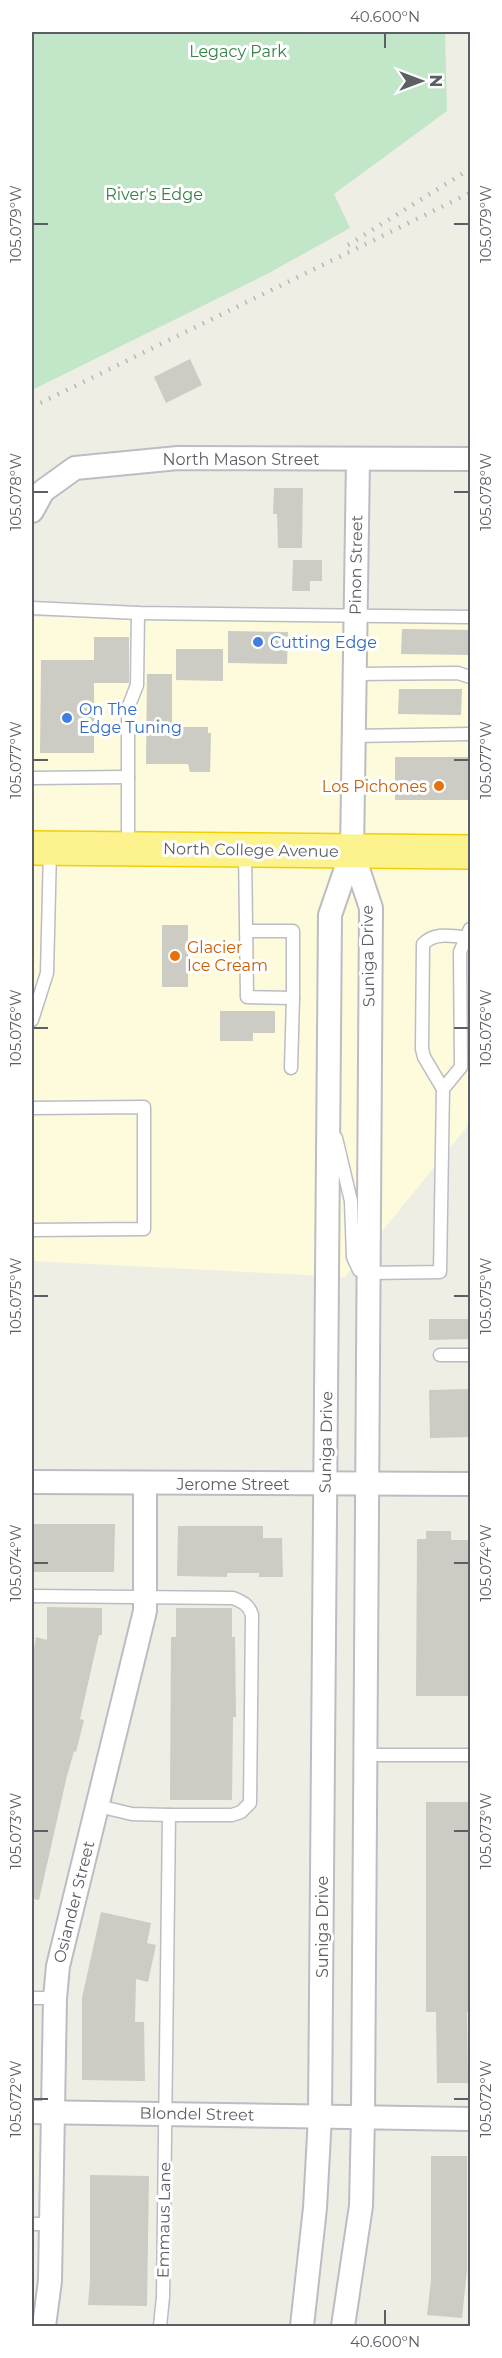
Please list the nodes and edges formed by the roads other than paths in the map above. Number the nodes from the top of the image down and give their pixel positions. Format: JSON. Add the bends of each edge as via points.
{"nodes":[{"id":1,"x":358,"y":459,"type":"junction"},
{"id":2,"x":471,"y":459,"type":"edge"},
{"id":3,"x":32,"y":511,"type":"edge"},
{"id":4,"x":32,"y":608,"type":"edge"},
{"id":5,"x":138,"y":613,"type":"junction"},
{"id":6,"x":356,"y":616,"type":"junction"},
{"id":7,"x":471,"y":617,"type":"edge"},
{"id":8,"x":355,"y":674,"type":"junction"},
{"id":9,"x":471,"y":677,"type":"edge"},
{"id":10,"x":471,"y":734,"type":"edge"},
{"id":11,"x":353,"y":736,"type":"junction"},
{"id":12,"x":32,"y":777,"type":"edge"},
{"id":13,"x":128,"y":777,"type":"junction"},
{"id":14,"x":41,"y":848,"type":"edge"},
{"id":15,"x":128,"y":849,"type":"junction"},
{"id":16,"x":245,"y":849,"type":"junction"},
{"id":17,"x":352,"y":851,"type":"junction"},
{"id":18,"x":471,"y":852,"type":"edge"},
{"id":19,"x":247,"y":931,"type":"junction"},
{"id":20,"x":468,"y":933,"type":"edge"},
{"id":21,"x":292,"y":998,"type":"junction"},
{"id":22,"x":32,"y":1020,"type":"edge"},
{"id":23,"x":466,"y":1067,"type":"edge"},
{"id":24,"x":291,"y":1068,"type":"dead end"},
{"id":25,"x":443,"y":1089,"type":"junction"},
{"id":26,"x":32,"y":1108,"type":"edge"},
{"id":27,"x":328,"y":1109,"type":"junction"},
{"id":28,"x":32,"y":1230,"type":"edge"},
{"id":29,"x":368,"y":1273,"type":"junction"},
{"id":30,"x":440,"y":1355,"type":"dead end"},
{"id":31,"x":471,"y":1355,"type":"edge"},
{"id":32,"x":32,"y":1482,"type":"edge"},
{"id":33,"x":145,"y":1483,"type":"junction"},
{"id":34,"x":325,"y":1484,"type":"junction"},
{"id":35,"x":367,"y":1484,"type":"junction"},
{"id":36,"x":471,"y":1484,"type":"edge"},
{"id":37,"x":32,"y":1596,"type":"edge"},
{"id":38,"x":146,"y":1597,"type":"junction"},
{"id":39,"x":365,"y":1755,"type":"junction"},
{"id":40,"x":471,"y":1755,"type":"edge"},
{"id":41,"x":98,"y":1806,"type":"junction"},
{"id":42,"x":169,"y":1815,"type":"junction"},
{"id":43,"x":32,"y":1998,"type":"edge"},
{"id":44,"x":55,"y":1998,"type":"junction"},
{"id":45,"x":43,"y":2112,"type":"edge"},
{"id":46,"x":166,"y":2114,"type":"junction"},
{"id":47,"x":320,"y":2116,"type":"junction"},
{"id":48,"x":363,"y":2116,"type":"junction"},
{"id":49,"x":471,"y":2119,"type":"edge"},
{"id":50,"x":41,"y":2224,"type":"edge"},
{"id":51,"x":44,"y":2326,"type":"edge"},
{"id":52,"x":160,"y":2326,"type":"edge"},
{"id":53,"x":302,"y":2326,"type":"edge"},
{"id":54,"x":343,"y":2326,"type":"edge"}],
"edges":[{"from":1,"to":2,"type":"street","name":"North Mason Street"},
{"from":1,"to":3,"type":"street","name":"North Mason Street","via":[[178,458],[75,468],[43,491]]},
{"from":1,"to":6,"type":"street","name":"Pinon Street"},
{"from":4,"to":5,"type":"lane"},
{"from":5,"to":6,"type":"lane"},
{"from":5,"to":13,"type":"lane","via":[[137,685],[128,708]]},
{"from":6,"to":7,"type":"lane"},
{"from":6,"to":8,"type":"street","name":"Pinon Street"},
{"from":8,"to":9,"type":"lane","via":[[458,673]]},
{"from":8,"to":11,"type":"street","name":"Pinon Street"},
{"from":10,"to":11,"type":"lane"},
{"from":11,"to":17,"type":"street","name":"Pinon Street"},
{"from":12,"to":13,"type":"lane"},
{"from":13,"to":15,"type":"lane"},
{"from":14,"to":15,"type":"highway","name":"North College Avenue"},
{"from":14,"to":22,"type":"lane","via":[[47,973]]},
{"from":15,"to":16,"type":"highway","name":"North College Avenue"},
{"from":16,"to":17,"type":"highway","name":"North College Avenue"},
{"from":16,"to":19,"type":"lane"},
{"from":17,"to":18,"type":"highway","name":"North College Avenue"},
{"from":17,"to":27,"type":"street","name":"Suniga Drive","via":[[330,915]]},
{"from":17,"to":29,"type":"street","name":"Suniga Drive","via":[[370,908]]},
{"from":19,"to":21,"type":"lane","via":[[246,998]]},
{"from":19,"to":21,"type":"lane","via":[[293,930]]},
{"from":20,"to":23,"type":"lane","via":[[460,952]]},
{"from":20,"to":25,"type":"lane","via":[[437,935],[423,944],[422,1049]]},
{"from":21,"to":24,"type":"lane"},
{"from":23,"to":25,"type":"lane"},
{"from":25,"to":29,"type":"lane","via":[[440,1272]]},
{"from":26,"to":28,"type":"lane","via":[[144,1107],[144,1229]]},
{"from":27,"to":29,"type":"lane","via":[[351,1201],[353,1257],[359,1270]]},
{"from":27,"to":34,"type":"street","name":"Suniga Drive"},
{"from":29,"to":35,"type":"street","name":"Suniga Drive"},
{"from":30,"to":31,"type":"lane"},
{"from":32,"to":33,"type":"street","name":"Jerome Street"},
{"from":33,"to":34,"type":"street","name":"Jerome Street"},
{"from":33,"to":38,"type":"street","name":"Osiander Street"},
{"from":34,"to":35,"type":"street","name":"Jerome Street"},
{"from":34,"to":47,"type":"street","name":"Suniga Drive"},
{"from":35,"to":36,"type":"street","name":"Jerome Street"},
{"from":35,"to":39,"type":"street","name":"Suniga Drive"},
{"from":37,"to":38,"type":"lane"},
{"from":38,"to":41,"type":"street","name":"Osiander Street"},
{"from":38,"to":42,"type":"lane","via":[[233,1598],[250,1608],[252,1615],[250,1803],[232,1815]]},
{"from":39,"to":40,"type":"lane"},
{"from":39,"to":48,"type":"street","name":"Suniga Drive"},
{"from":41,"to":42,"type":"lane","via":[[132,1814]]},
{"from":41,"to":44,"type":"street","name":"Osiander Street","via":[[58,1966]]},
{"from":42,"to":46,"type":"lane","name":"Emmaus Lane"},
{"from":43,"to":44,"type":"lane"},
{"from":44,"to":45,"type":"street","name":"Osiander Street"},
{"from":45,"to":46,"type":"street","name":"Blondel Street"},
{"from":45,"to":50,"type":"street","name":"Osiander Street"},
{"from":46,"to":47,"type":"street","name":"Blondel Street"},
{"from":46,"to":52,"type":"lane","name":"Emmaus Lane"},
{"from":47,"to":48,"type":"street","name":"Blondel Street"},
{"from":47,"to":53,"type":"street","name":"Suniga Drive"},
{"from":48,"to":49,"type":"street","name":"Blondel Street"},
{"from":48,"to":54,"type":"street","name":"Suniga Drive","via":[[361,2206]]},
{"from":50,"to":51,"type":"street","name":"Osiander Street","via":[[50,2281]]}]}
